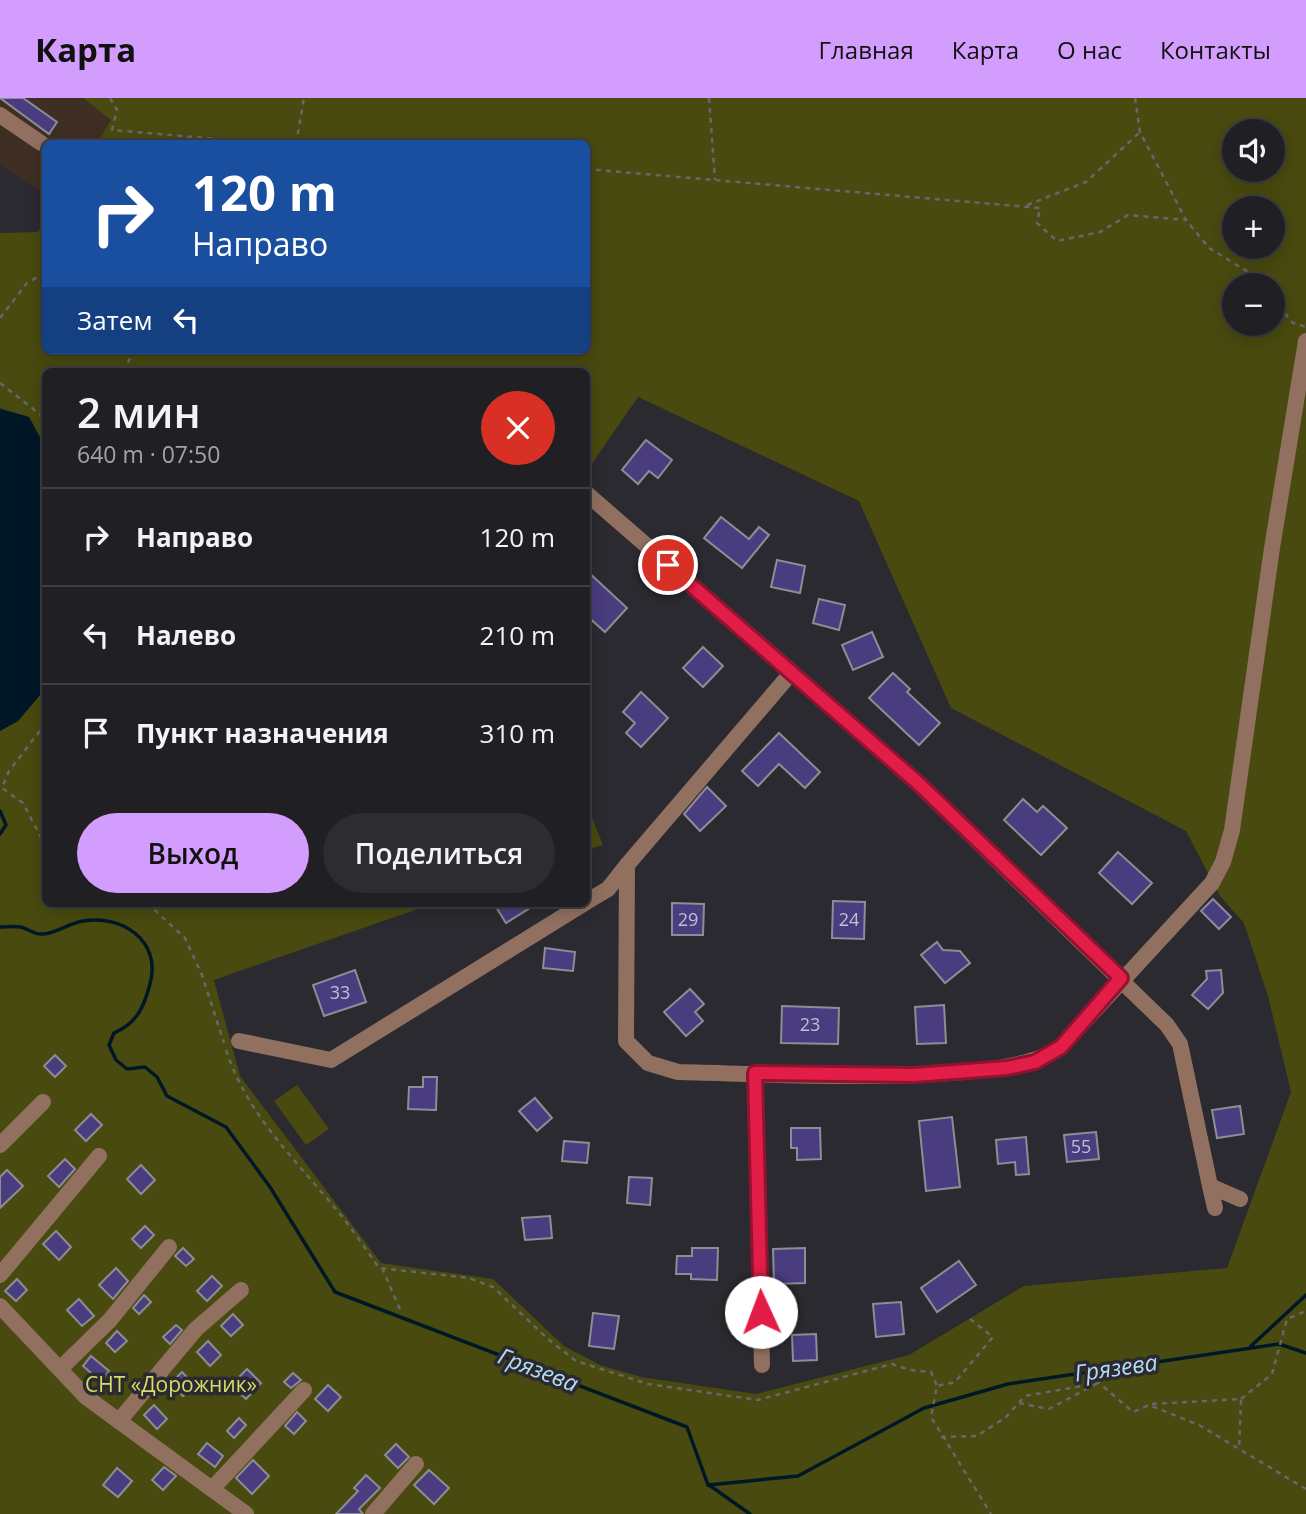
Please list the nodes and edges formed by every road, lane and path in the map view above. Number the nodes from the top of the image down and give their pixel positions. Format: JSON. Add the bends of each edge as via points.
{"nodes":[{"id":1,"x":110,"y":98,"type":"edge"},
{"id":2,"x":304,"y":98,"type":"edge"},
{"id":3,"x":709,"y":98,"type":"edge"},
{"id":4,"x":1135,"y":98,"type":"edge"},
{"id":5,"x":0,"y":115,"type":"edge"},
{"id":6,"x":1140,"y":132,"type":"junction"},
{"id":7,"x":180,"y":135,"type":"junction"},
{"id":8,"x":179,"y":140,"type":"edge"},
{"id":9,"x":233,"y":140,"type":"edge"},
{"id":10,"x":297,"y":140,"type":"edge"},
{"id":11,"x":41,"y":143,"type":"dead end"},
{"id":12,"x":590,"y":169,"type":"edge"},
{"id":13,"x":715,"y":180,"type":"junction"},
{"id":14,"x":1025,"y":206,"type":"junction"},
{"id":15,"x":1186,"y":220,"type":"junction"},
{"id":16,"x":1250,"y":273,"type":"edge"},
{"id":17,"x":42,"y":274,"type":"edge"},
{"id":18,"x":1285,"y":313,"type":"edge"},
{"id":19,"x":0,"y":318,"type":"edge"},
{"id":20,"x":1306,"y":327,"type":"edge"},
{"id":21,"x":1306,"y":341,"type":"edge"},
{"id":22,"x":0,"y":383,"type":"edge"},
{"id":23,"x":42,"y":416,"type":"edge"},
{"id":24,"x":590,"y":496,"type":"edge"},
{"id":25,"x":792,"y":672,"type":"junction"},
{"id":26,"x":42,"y":728,"type":"edge"},
{"id":27,"x":42,"y":839,"type":"edge"},
{"id":28,"x":627,"y":865,"type":"junction"},
{"id":29,"x":590,"y":899,"type":"edge"},
{"id":30,"x":155,"y":907,"type":"edge"},
{"id":31,"x":577,"y":907,"type":"edge"},
{"id":32,"x":1121,"y":978,"type":"junction"},
{"id":33,"x":239,"y":1041,"type":"dead end"},
{"id":34,"x":755,"y":1073,"type":"junction"},
{"id":35,"x":43,"y":1102,"type":"dead end"},
{"id":36,"x":0,"y":1145,"type":"edge"},
{"id":37,"x":99,"y":1156,"type":"dead end"},
{"id":38,"x":1210,"y":1186,"type":"junction"},
{"id":39,"x":1240,"y":1199,"type":"dead end"},
{"id":40,"x":1215,"y":1208,"type":"dead end"},
{"id":41,"x":169,"y":1247,"type":"dead end"},
{"id":42,"x":382,"y":1268,"type":"junction"},
{"id":43,"x":0,"y":1275,"type":"edge"},
{"id":44,"x":241,"y":1290,"type":"dead end"},
{"id":45,"x":0,"y":1306,"type":"edge"},
{"id":46,"x":1306,"y":1311,"type":"edge"},
{"id":47,"x":402,"y":1314,"type":"dead end"},
{"id":48,"x":971,"y":1319,"type":"dead end"},
{"id":49,"x":762,"y":1365,"type":"dead end"},
{"id":50,"x":60,"y":1369,"type":"junction"},
{"id":51,"x":1099,"y":1383,"type":"junction"},
{"id":52,"x":937,"y":1386,"type":"junction"},
{"id":53,"x":304,"y":1390,"type":"dead end"},
{"id":54,"x":1241,"y":1399,"type":"junction"},
{"id":55,"x":1018,"y":1403,"type":"junction"},
{"id":56,"x":1149,"y":1405,"type":"junction"},
{"id":57,"x":119,"y":1421,"type":"junction"},
{"id":58,"x":941,"y":1437,"type":"junction"},
{"id":59,"x":1239,"y":1450,"type":"junction"},
{"id":60,"x":416,"y":1464,"type":"dead end"},
{"id":61,"x":212,"y":1489,"type":"junction"},
{"id":62,"x":1306,"y":1489,"type":"edge"},
{"id":63,"x":246,"y":1514,"type":"edge"},
{"id":64,"x":373,"y":1514,"type":"edge"},
{"id":65,"x":991,"y":1514,"type":"edge"}],
"edges":[{"from":1,"to":7,"type":"path","via":[[117,110],[112,130]]},
{"from":2,"to":10,"type":"path"},
{"from":3,"to":13,"type":"path"},
{"from":4,"to":6,"type":"path"},
{"from":5,"to":11,"type":"street"},
{"from":6,"to":14,"type":"path","via":[[1086,182]]},
{"from":6,"to":15,"type":"path"},
{"from":7,"to":8,"type":"path"},
{"from":7,"to":9,"type":"path"},
{"from":12,"to":13,"type":"path"},
{"from":13,"to":14,"type":"path"},
{"from":14,"to":15,"type":"path","via":[[1040,208],[1037,223],[1057,241],[1100,232],[1128,215]]},
{"from":15,"to":16,"type":"path","via":[[1209,248]]},
{"from":17,"to":19,"type":"path","via":[[27,283]]},
{"from":18,"to":20,"type":"path","via":[[1293,323]]},
{"from":21,"to":32,"type":"street","via":[[1223,862],[1212,883]]},
{"from":22,"to":23,"type":"path"},
{"from":24,"to":25,"type":"street"},
{"from":25,"to":28,"type":"street"},
{"from":25,"to":32,"type":"street","via":[[918,783]]},
{"from":26,"to":27,"type":"path","via":[[9,771],[2,788],[23,803]]},
{"from":28,"to":29,"type":"street","via":[[608,889]]},
{"from":28,"to":34,"type":"street","via":[[626,1041],[648,1063],[678,1072]]},
{"from":30,"to":42,"type":"path","via":[[185,939],[245,1097]]},
{"from":31,"to":33,"type":"street","via":[[331,1060]]},
{"from":32,"to":34,"type":"street","via":[[1061,1047],[1035,1062],[914,1075]]},
{"from":32,"to":38,"type":"street","via":[[1180,1044]]},
{"from":34,"to":49,"type":"street"},
{"from":35,"to":36,"type":"street"},
{"from":37,"to":43,"type":"street"},
{"from":38,"to":39,"type":"street"},
{"from":38,"to":40,"type":"street"},
{"from":41,"to":50,"type":"street","via":[[110,1320]]},
{"from":42,"to":47,"type":"path"},
{"from":42,"to":52,"type":"path","via":[[469,1278],[494,1287],[576,1361],[648,1384],[758,1400],[892,1364],[931,1372]]},
{"from":44,"to":57,"type":"street","via":[[196,1329]]},
{"from":45,"to":50,"type":"street"},
{"from":46,"to":54,"type":"path","via":[[1287,1319],[1272,1374]]},
{"from":48,"to":52,"type":"path","via":[[993,1337],[955,1382]]},
{"from":50,"to":57,"type":"street","via":[[86,1397]]},
{"from":51,"to":55,"type":"path","via":[[1024,1396]]},
{"from":51,"to":55,"type":"path","via":[[1049,1409]]},
{"from":51,"to":56,"type":"path","via":[[1133,1412]]},
{"from":52,"to":58,"type":"path","via":[[931,1417]]},
{"from":53,"to":61,"type":"street"},
{"from":54,"to":56,"type":"path"},
{"from":54,"to":59,"type":"path"},
{"from":55,"to":58,"type":"path","via":[[977,1436]]},
{"from":56,"to":59,"type":"path","via":[[1199,1425]]},
{"from":57,"to":61,"type":"street"},
{"from":58,"to":65,"type":"path"},
{"from":59,"to":62,"type":"path"},
{"from":60,"to":64,"type":"street"},
{"from":61,"to":63,"type":"street"}]}
